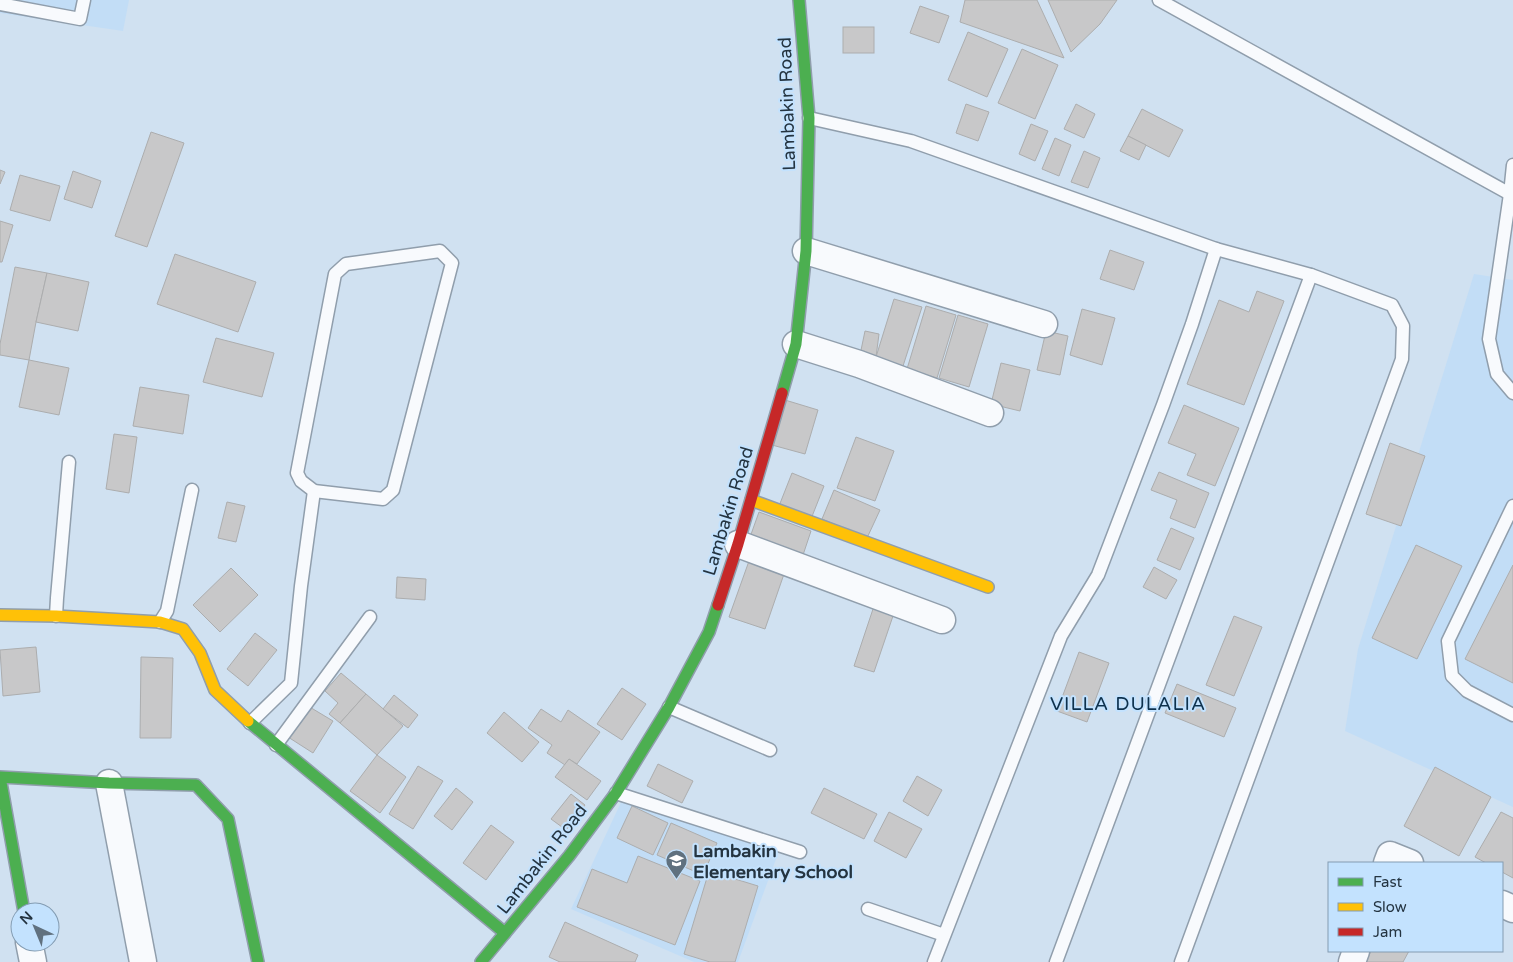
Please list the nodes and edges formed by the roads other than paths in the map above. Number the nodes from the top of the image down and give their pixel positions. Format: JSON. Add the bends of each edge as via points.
{"nodes":[{"id":1,"x":84,"y":0,"type":"edge"},
{"id":2,"x":799,"y":0,"type":"edge"},
{"id":3,"x":1159,"y":0,"type":"edge"},
{"id":4,"x":0,"y":4,"type":"edge"},
{"id":5,"x":809,"y":118,"type":"junction"},
{"id":6,"x":1513,"y":165,"type":"edge"},
{"id":7,"x":1510,"y":194,"type":"junction"},
{"id":8,"x":1216,"y":249,"type":"junction"},
{"id":9,"x":806,"y":251,"type":"junction"},
{"id":10,"x":1311,"y":275,"type":"junction"},
{"id":11,"x":1044,"y":324,"type":"dead end"},
{"id":12,"x":796,"y":344,"type":"junction"},
{"id":13,"x":1513,"y":393,"type":"edge"},
{"id":14,"x":990,"y":413,"type":"dead end"},
{"id":15,"x":69,"y":462,"type":"dead end"},
{"id":16,"x":192,"y":490,"type":"dead end"},
{"id":17,"x":314,"y":491,"type":"junction"},
{"id":18,"x":751,"y":500,"type":"junction"},
{"id":19,"x":1513,"y":506,"type":"edge"},
{"id":20,"x":738,"y":544,"type":"junction"},
{"id":21,"x":988,"y":586,"type":"dead end"},
{"id":22,"x":0,"y":615,"type":"edge"},
{"id":23,"x":56,"y":616,"type":"junction"},
{"id":24,"x":370,"y":617,"type":"dead end"},
{"id":25,"x":942,"y":620,"type":"dead end"},
{"id":26,"x":160,"y":622,"type":"junction"},
{"id":27,"x":669,"y":707,"type":"junction"},
{"id":28,"x":1513,"y":715,"type":"edge"},
{"id":29,"x":250,"y":723,"type":"junction"},
{"id":30,"x":276,"y":745,"type":"junction"},
{"id":31,"x":770,"y":750,"type":"dead end"},
{"id":32,"x":108,"y":783,"type":"junction"},
{"id":33,"x":616,"y":793,"type":"junction"},
{"id":34,"x":800,"y":852,"type":"dead end"},
{"id":35,"x":22,"y":902,"type":"edge"},
{"id":36,"x":868,"y":909,"type":"dead end"},
{"id":37,"x":505,"y":933,"type":"junction"},
{"id":38,"x":944,"y":935,"type":"junction"},
{"id":39,"x":143,"y":962,"type":"edge"},
{"id":40,"x":258,"y":962,"type":"edge"},
{"id":41,"x":481,"y":962,"type":"edge"},
{"id":42,"x":934,"y":962,"type":"edge"},
{"id":43,"x":1056,"y":962,"type":"edge"},
{"id":44,"x":1181,"y":962,"type":"edge"}],
"edges":[{"from":1,"to":4,"type":"lane","via":[[80,19]]},
{"from":2,"to":5,"type":"street","name":"Lambakin Road"},
{"from":3,"to":7,"type":"lane"},
{"from":5,"to":8,"type":"lane","via":[[911,141]]},
{"from":5,"to":9,"type":"street","name":"Lambakin Road"},
{"from":6,"to":7,"type":"lane"},
{"from":7,"to":13,"type":"lane","via":[[1489,339],[1497,374]]},
{"from":8,"to":10,"type":"lane"},
{"from":8,"to":38,"type":"lane","via":[[1170,387],[1098,575],[1061,636]]},
{"from":9,"to":11,"type":"street"},
{"from":9,"to":12,"type":"street","name":"Lambakin Road"},
{"from":10,"to":43,"type":"lane"},
{"from":10,"to":44,"type":"lane","via":[[1392,305],[1402,326],[1402,359]]},
{"from":12,"to":14,"type":"street"},
{"from":12,"to":18,"type":"street","name":"Lambakin Road"},
{"from":15,"to":23,"type":"lane"},
{"from":16,"to":26,"type":"lane","via":[[167,612]]},
{"from":17,"to":17,"type":"lane","via":[[383,499],[393,490],[452,263],[440,250],[346,264],[335,274],[297,472]]},
{"from":17,"to":29,"type":"lane","via":[[291,683]]},
{"from":18,"to":20,"type":"street","name":"Lambakin Road"},
{"from":18,"to":21,"type":"street"},
{"from":19,"to":28,"type":"lane","via":[[1448,640],[1452,676],[1467,691]]},
{"from":20,"to":25,"type":"street"},
{"from":20,"to":27,"type":"street","name":"Lambakin Road","via":[[708,632]]},
{"from":22,"to":23,"type":"street"},
{"from":23,"to":26,"type":"street"},
{"from":24,"to":30,"type":"lane"},
{"from":26,"to":29,"type":"street","via":[[183,629],[200,653],[215,690]]},
{"from":27,"to":31,"type":"lane"},
{"from":27,"to":33,"type":"street","name":"Lambakin Road"},
{"from":29,"to":30,"type":"street"},
{"from":30,"to":37,"type":"street"},
{"from":32,"to":35,"type":"street","via":[[0,778]]},
{"from":32,"to":39,"type":"street"},
{"from":32,"to":40,"type":"street","via":[[196,785],[228,819]]},
{"from":33,"to":34,"type":"lane"},
{"from":33,"to":37,"type":"street","name":"Lambakin Road"},
{"from":36,"to":38,"type":"lane"},
{"from":37,"to":41,"type":"street","name":"Lambakin Road"},
{"from":38,"to":42,"type":"lane"}]}
